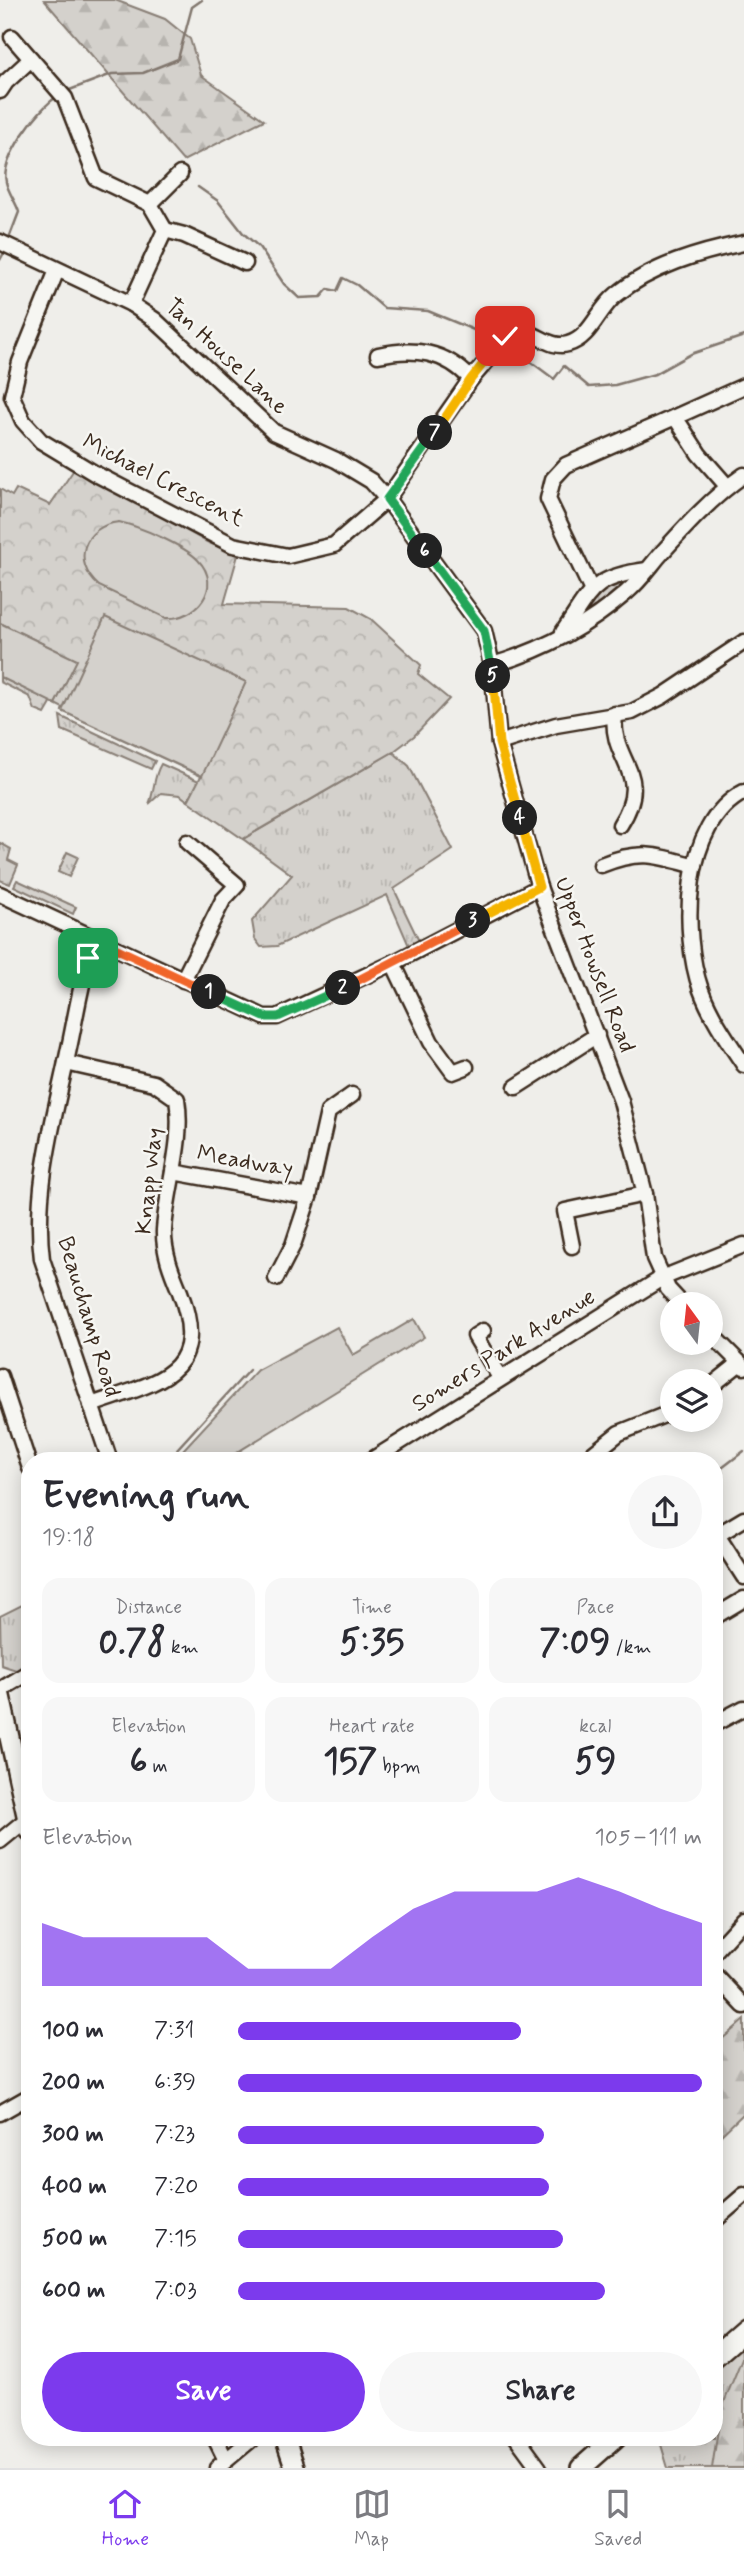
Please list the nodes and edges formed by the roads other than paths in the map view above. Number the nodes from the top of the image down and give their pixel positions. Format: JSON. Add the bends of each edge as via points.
{"nodes":[{"id":1,"x":12,"y":37,"type":"dead end"},
{"id":2,"x":31,"y":59,"type":"junction"},
{"id":3,"x":0,"y":91,"type":"edge"},
{"id":4,"x":180,"y":174,"type":"dead end"},
{"id":5,"x":150,"y":204,"type":"junction"},
{"id":6,"x":165,"y":230,"type":"junction"},
{"id":7,"x":744,"y":243,"type":"edge"},
{"id":8,"x":5,"y":244,"type":"edge"},
{"id":9,"x":245,"y":263,"type":"dead end"},
{"id":10,"x":57,"y":270,"type":"junction"},
{"id":11,"x":131,"y":304,"type":"junction"},
{"id":12,"x":378,"y":355,"type":"dead end"},
{"id":13,"x":471,"y":379,"type":"junction"},
{"id":14,"x":744,"y":386,"type":"edge"},
{"id":15,"x":6,"y":398,"type":"edge"},
{"id":16,"x":676,"y":417,"type":"junction"},
{"id":17,"x":744,"y":475,"type":"edge"},
{"id":18,"x":727,"y":486,"type":"junction"},
{"id":19,"x":387,"y":499,"type":"junction"},
{"id":20,"x":647,"y":570,"type":"junction"},
{"id":21,"x":591,"y":589,"type":"junction"},
{"id":22,"x":558,"y":639,"type":"junction"},
{"id":23,"x":744,"y":642,"type":"edge"},
{"id":24,"x":492,"y":666,"type":"junction"},
{"id":25,"x":615,"y":714,"type":"junction"},
{"id":26,"x":499,"y":743,"type":"junction"},
{"id":27,"x":744,"y":792,"type":"edge"},
{"id":28,"x":620,"y":825,"type":"dead end"},
{"id":29,"x":188,"y":850,"type":"dead end"},
{"id":30,"x":601,"y":865,"type":"dead end"},
{"id":31,"x":695,"y":866,"type":"junction"},
{"id":32,"x":539,"y":887,"type":"junction"},
{"id":33,"x":0,"y":894,"type":"edge"},
{"id":34,"x":96,"y":939,"type":"junction"},
{"id":35,"x":393,"y":963,"type":"junction"},
{"id":36,"x":183,"y":980,"type":"junction"},
{"id":37,"x":597,"y":1035,"type":"junction"},
{"id":38,"x":66,"y":1063,"type":"junction"},
{"id":39,"x":744,"y":1065,"type":"edge"},
{"id":40,"x":455,"y":1073,"type":"dead end"},
{"id":41,"x":516,"y":1087,"type":"dead end"},
{"id":42,"x":352,"y":1095,"type":"dead end"},
{"id":43,"x":173,"y":1172,"type":"junction"},
{"id":44,"x":645,"y":1194,"type":"junction"},
{"id":45,"x":309,"y":1196,"type":"junction"},
{"id":46,"x":744,"y":1245,"type":"edge"},
{"id":47,"x":572,"y":1246,"type":"dead end"},
{"id":48,"x":276,"y":1278,"type":"dead end"},
{"id":49,"x":662,"y":1278,"type":"junction"},
{"id":50,"x":673,"y":1292,"type":"edge"},
{"id":51,"x":483,"y":1331,"type":"dead end"},
{"id":52,"x":723,"y":1346,"type":"edge"},
{"id":53,"x":742,"y":1365,"type":"edge"},
{"id":54,"x":0,"y":1376,"type":"edge"},
{"id":55,"x":500,"y":1378,"type":"junction"},
{"id":56,"x":723,"y":1378,"type":"edge"},
{"id":57,"x":91,"y":1405,"type":"junction"},
{"id":58,"x":660,"y":1417,"type":"edge"},
{"id":59,"x":25,"y":1452,"type":"edge"},
{"id":60,"x":107,"y":1452,"type":"edge"},
{"id":61,"x":384,"y":1452,"type":"edge"},
{"id":62,"x":595,"y":1452,"type":"edge"},
{"id":63,"x":744,"y":1519,"type":"edge"},
{"id":64,"x":723,"y":1531,"type":"edge"},
{"id":65,"x":723,"y":1547,"type":"edge"},
{"id":66,"x":744,"y":1577,"type":"edge"},
{"id":67,"x":744,"y":1600,"type":"edge"},
{"id":68,"x":723,"y":1612,"type":"edge"},
{"id":69,"x":21,"y":1680,"type":"edge"},
{"id":70,"x":0,"y":1692,"type":"edge"},
{"id":71,"x":744,"y":1708,"type":"edge"},
{"id":72,"x":723,"y":1719,"type":"edge"},
{"id":73,"x":4,"y":1726,"type":"edge"},
{"id":74,"x":21,"y":1796,"type":"edge"},
{"id":75,"x":21,"y":1829,"type":"edge"},
{"id":76,"x":0,"y":1841,"type":"edge"},
{"id":77,"x":744,"y":1919,"type":"edge"},
{"id":78,"x":723,"y":1942,"type":"edge"},
{"id":79,"x":723,"y":1984,"type":"edge"},
{"id":80,"x":744,"y":2006,"type":"edge"},
{"id":81,"x":21,"y":2101,"type":"edge"},
{"id":82,"x":0,"y":2113,"type":"edge"},
{"id":83,"x":744,"y":2195,"type":"edge"},
{"id":84,"x":723,"y":2213,"type":"edge"},
{"id":85,"x":744,"y":2331,"type":"edge"},
{"id":86,"x":723,"y":2349,"type":"edge"},
{"id":87,"x":217,"y":2446,"type":"edge"},
{"id":88,"x":243,"y":2446,"type":"edge"},
{"id":89,"x":288,"y":2446,"type":"edge"},
{"id":90,"x":523,"y":2446,"type":"edge"},
{"id":91,"x":606,"y":2446,"type":"edge"},
{"id":92,"x":221,"y":2464,"type":"edge"},
{"id":93,"x":295,"y":2468,"type":"edge"},
{"id":94,"x":539,"y":2468,"type":"edge"},
{"id":95,"x":581,"y":2468,"type":"edge"}],
"edges":[{"from":1,"to":2,"type":"street"},
{"from":2,"to":3,"type":"street"},
{"from":2,"to":5,"type":"street","via":[[62,94],[96,178]]},
{"from":4,"to":5,"type":"street"},
{"from":5,"to":6,"type":"street"},
{"from":6,"to":9,"type":"street"},
{"from":6,"to":11,"type":"street"},
{"from":7,"to":13,"type":"street","name":"Michael Crescent","via":[[685,258],[646,276],[606,303],[583,337],[567,345],[554,344],[524,329],[513,331]]},
{"from":8,"to":10,"type":"street","name":"Tan House Lane"},
{"from":10,"to":11,"type":"street","name":"Tan House Lane"},
{"from":10,"to":15,"type":"street","name":"Michael Crescent"},
{"from":11,"to":19,"type":"street","name":"Tan House Lane","via":[[155,320],[274,432],[336,460],[370,481]]},
{"from":12,"to":13,"type":"street","via":[[401,350],[442,356]]},
{"from":13,"to":19,"type":"street","name":"Michael Crescent"},
{"from":14,"to":16,"type":"street"},
{"from":15,"to":19,"type":"street","name":"Michael Crescent","via":[[41,441],[233,545],[288,556],[334,545]]},
{"from":16,"to":18,"type":"street"},
{"from":16,"to":21,"type":"street","via":[[566,465],[553,479],[548,499]]},
{"from":17,"to":18,"type":"street"},
{"from":18,"to":20,"type":"street"},
{"from":19,"to":24,"type":"street","name":"Tan House Lane","via":[[484,631]]},
{"from":20,"to":21,"type":"street","via":[[609,576]]},
{"from":20,"to":22,"type":"street","via":[[628,592]]},
{"from":21,"to":22,"type":"street"},
{"from":22,"to":24,"type":"street"},
{"from":23,"to":25,"type":"street","via":[[663,696],[632,712]]},
{"from":24,"to":26,"type":"street","name":"Upper Howsell Road"},
{"from":25,"to":26,"type":"street","via":[[556,725]]},
{"from":25,"to":28,"type":"street","via":[[612,734],[633,774],[634,793]]},
{"from":26,"to":32,"type":"street","name":"Upper Howsell Road"},
{"from":27,"to":31,"type":"street","via":[[708,827]]},
{"from":29,"to":36,"type":"street","via":[[240,887],[223,900]]},
{"from":30,"to":31,"type":"street","via":[[629,854],[647,853]]},
{"from":31,"to":39,"type":"street","via":[[689,920],[696,974],[720,1030]]},
{"from":32,"to":35,"type":"street"},
{"from":32,"to":37,"type":"street","name":"Upper Howsell Road"},
{"from":33,"to":34,"type":"street"},
{"from":34,"to":36,"type":"street"},
{"from":34,"to":38,"type":"street","name":"Beauchamp Road"},
{"from":35,"to":36,"type":"street","via":[[278,1017],[264,1017]]},
{"from":35,"to":40,"type":"street","via":[[431,1042]]},
{"from":37,"to":41,"type":"street"},
{"from":37,"to":44,"type":"street","name":"Upper Howsell Road","via":[[621,1101]]},
{"from":38,"to":43,"type":"street","name":"Knapp Way","via":[[154,1083],[177,1099],[180,1118]]},
{"from":38,"to":57,"type":"street","name":"Beauchamp Road","via":[[39,1200],[38,1231],[42,1259]]},
{"from":42,"to":45,"type":"street","name":"Meadway","via":[[328,1112]]},
{"from":43,"to":45,"type":"street","name":"Meadway"},
{"from":43,"to":57,"type":"street","name":"Knapp Way","via":[[163,1233],[191,1328],[189,1348],[179,1366],[164,1378]]},
{"from":44,"to":47,"type":"street","via":[[565,1211]]},
{"from":44,"to":49,"type":"street","name":"Upper Howsell Road","via":[[654,1258]]},
{"from":45,"to":48,"type":"street","name":"Meadway"},
{"from":46,"to":49,"type":"street","name":"Somers Park Avenue"},
{"from":49,"to":50,"type":"street"},
{"from":49,"to":55,"type":"street","name":"Somers Park Avenue"},
{"from":51,"to":55,"type":"street","via":[[475,1336]]},
{"from":52,"to":53,"type":"street"},
{"from":53,"to":56,"type":"street"},
{"from":54,"to":59,"type":"street"},
{"from":55,"to":61,"type":"street","name":"Somers Park Avenue"},
{"from":57,"to":60,"type":"street","name":"Beauchamp Road"},
{"from":58,"to":62,"type":"street","via":[[619,1433]]},
{"from":63,"to":64,"type":"street"},
{"from":65,"to":66,"type":"street"},
{"from":67,"to":68,"type":"street"},
{"from":69,"to":70,"type":"street"},
{"from":70,"to":73,"type":"main road"},
{"from":71,"to":72,"type":"street"},
{"from":73,"to":74,"type":"main road"},
{"from":75,"to":76,"type":"street"},
{"from":77,"to":78,"type":"street"},
{"from":79,"to":80,"type":"street"},
{"from":81,"to":82,"type":"street"},
{"from":83,"to":84,"type":"street"},
{"from":85,"to":86,"type":"highway"},
{"from":87,"to":92,"type":"street"},
{"from":88,"to":92,"type":"street"},
{"from":89,"to":93,"type":"main road"},
{"from":90,"to":94,"type":"street"},
{"from":91,"to":95,"type":"highway"}]}
